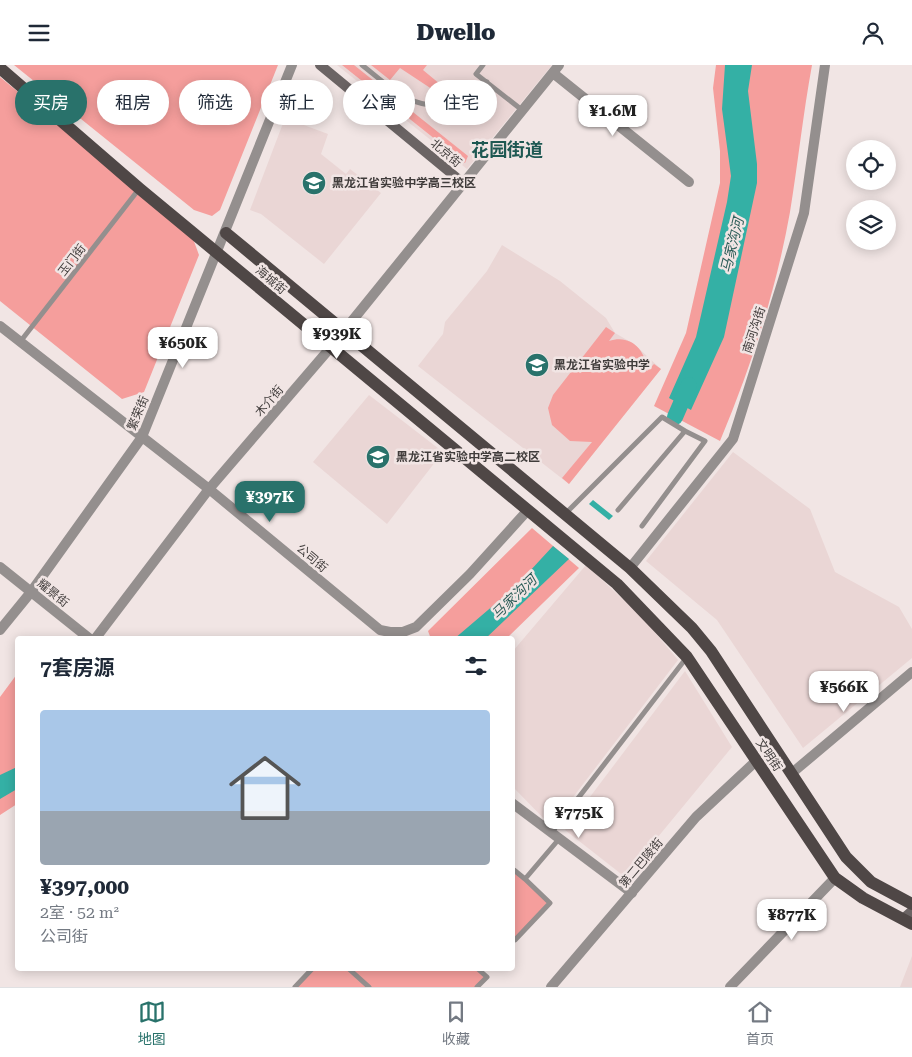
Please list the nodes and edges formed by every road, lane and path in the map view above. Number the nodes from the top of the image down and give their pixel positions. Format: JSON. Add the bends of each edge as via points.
{"nodes":[{"id":1,"x":292,"y":65,"type":"edge"},
{"id":2,"x":320,"y":65,"type":"edge"},
{"id":3,"x":362,"y":65,"type":"edge"},
{"id":4,"x":483,"y":65,"type":"edge"},
{"id":5,"x":825,"y":65,"type":"edge"},
{"id":6,"x":0,"y":68,"type":"edge"},
{"id":7,"x":556,"y":69,"type":"edge"},
{"id":8,"x":484,"y":80,"type":"edge"},
{"id":9,"x":497,"y":90,"type":"edge"},
{"id":10,"x":425,"y":104,"type":"edge"},
{"id":11,"x":523,"y":111,"type":"junction"},
{"id":12,"x":689,"y":182,"type":"dead end"},
{"id":13,"x":463,"y":183,"type":"junction"},
{"id":14,"x":140,"y":189,"type":"junction"},
{"id":15,"x":226,"y":233,"type":"junction"},
{"id":16,"x":217,"y":253,"type":"junction"},
{"id":17,"x":0,"y":326,"type":"edge"},
{"id":18,"x":344,"y":331,"type":"junction"},
{"id":19,"x":20,"y":343,"type":"junction"},
{"id":20,"x":331,"y":347,"type":"junction"},
{"id":21,"x":685,"y":431,"type":"junction"},
{"id":22,"x":142,"y":437,"type":"junction"},
{"id":23,"x":209,"y":489,"type":"junction"},
{"id":24,"x":528,"y":509,"type":"junction"},
{"id":25,"x":618,"y":510,"type":"dead end"},
{"id":26,"x":565,"y":514,"type":"junction"},
{"id":27,"x":642,"y":526,"type":"dead end"},
{"id":28,"x":0,"y":567,"type":"edge"},
{"id":29,"x":630,"y":568,"type":"junction"},
{"id":30,"x":618,"y":584,"type":"joint"},
{"id":31,"x":31,"y":592,"type":"junction"},
{"id":32,"x":0,"y":630,"type":"edge"},
{"id":33,"x":86,"y":636,"type":"edge"},
{"id":34,"x":97,"y":636,"type":"edge"},
{"id":35,"x":687,"y":657,"type":"junction"},
{"id":36,"x":912,"y":672,"type":"edge"},
{"id":37,"x":756,"y":761,"type":"junction"},
{"id":38,"x":792,"y":773,"type":"junction"},
{"id":39,"x":515,"y":805,"type":"edge"},
{"id":40,"x":555,"y":836,"type":"junction"},
{"id":41,"x":515,"y":872,"type":"edge"},
{"id":42,"x":835,"y":877,"type":"junction"},
{"id":43,"x":525,"y":879,"type":"junction"},
{"id":44,"x":632,"y":893,"type":"junction"},
{"id":45,"x":912,"y":904,"type":"edge"},
{"id":46,"x":909,"y":918,"type":"edge"},
{"id":47,"x":515,"y":941,"type":"edge"},
{"id":48,"x":310,"y":971,"type":"edge"},
{"id":49,"x":351,"y":971,"type":"edge"},
{"id":50,"x":480,"y":971,"type":"edge"},
{"id":51,"x":295,"y":987,"type":"edge"},
{"id":52,"x":369,"y":987,"type":"edge"},
{"id":53,"x":477,"y":987,"type":"edge"},
{"id":54,"x":551,"y":987,"type":"edge"},
{"id":55,"x":730,"y":987,"type":"edge"}],
"edges":[{"from":1,"to":15,"type":"street","name":"繁荣街"},
{"from":2,"to":13,"type":"main road","name":"北京街"},
{"from":3,"to":10,"type":"lane","via":[[405,99]]},
{"from":4,"to":8,"type":"lane","via":[[476,74]]},
{"from":5,"to":29,"type":"street","name":"南河沟街","via":[[804,213],[733,439]]},
{"from":6,"to":14,"type":"main road","name":"海城街"},
{"from":7,"to":11,"type":"street","name":"木介街"},
{"from":7,"to":12,"type":"street"},
{"from":9,"to":11,"type":"lane"},
{"from":11,"to":13,"type":"street","name":"木介街"},
{"from":13,"to":18,"type":"street","name":"木介街"},
{"from":14,"to":16,"type":"main road","name":"海城街"},
{"from":14,"to":19,"type":"lane","name":"玉门街"},
{"from":15,"to":16,"type":"street","name":"繁荣街"},
{"from":15,"to":18,"type":"main road","name":"海城街"},
{"from":16,"to":20,"type":"main road","name":"海城街"},
{"from":16,"to":22,"type":"street","name":"繁荣街"},
{"from":17,"to":19,"type":"street","name":"公司街"},
{"from":18,"to":20,"type":"street","name":"木介街"},
{"from":18,"to":26,"type":"main road","name":"海城街"},
{"from":19,"to":22,"type":"street","name":"公司街"},
{"from":20,"to":23,"type":"street","name":"木介街"},
{"from":20,"to":24,"type":"main road","name":"海城街"},
{"from":21,"to":25,"type":"lane"},
{"from":21,"to":26,"type":"lane","via":[[662,417]]},
{"from":21,"to":27,"type":"lane","via":[[705,441]]},
{"from":22,"to":23,"type":"street","name":"公司街"},
{"from":22,"to":31,"type":"street","name":"繁荣街"},
{"from":23,"to":24,"type":"street","name":"公司街","via":[[380,630],[390,633],[416,627],[470,574]]},
{"from":23,"to":34,"type":"street","name":"木介街"},
{"from":24,"to":30,"type":"main road","name":"海城街"},
{"from":26,"to":29,"type":"main road","name":"文明街"},
{"from":28,"to":31,"type":"street","name":"耀景街"},
{"from":29,"to":38,"type":"main road","name":"文明街","via":[[711,651]]},
{"from":30,"to":35,"type":"main road","name":"文明街"},
{"from":31,"to":32,"type":"street","name":"繁荣街"},
{"from":31,"to":33,"type":"street","name":"耀景街"},
{"from":35,"to":37,"type":"main road","name":"文明街"},
{"from":35,"to":40,"type":"lane"},
{"from":36,"to":38,"type":"street"},
{"from":37,"to":42,"type":"main road","name":"文明街"},
{"from":37,"to":44,"type":"street","name":"第二巴陵街","via":[[696,817]]},
{"from":38,"to":45,"type":"main road","name":"文明街","via":[[857,870],[870,882]]},
{"from":39,"to":40,"type":"street"},
{"from":40,"to":43,"type":"lane"},
{"from":40,"to":44,"type":"street"},
{"from":41,"to":43,"type":"lane"},
{"from":42,"to":46,"type":"main road","name":"文明街","via":[[863,898]]},
{"from":42,"to":55,"type":"street"},
{"from":43,"to":47,"type":"lane","via":[[550,903]]},
{"from":44,"to":54,"type":"street","name":"第二巴陵街"},
{"from":48,"to":51,"type":"lane"},
{"from":49,"to":52,"type":"lane"},
{"from":50,"to":53,"type":"lane","via":[[487,977]]}]}
